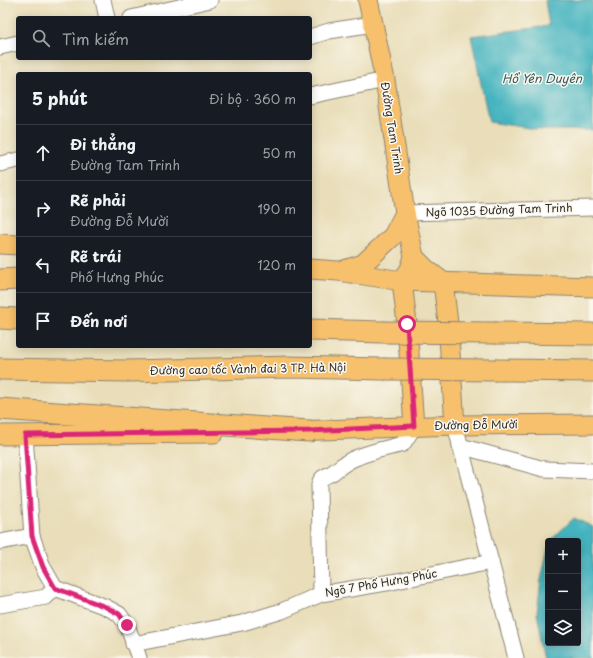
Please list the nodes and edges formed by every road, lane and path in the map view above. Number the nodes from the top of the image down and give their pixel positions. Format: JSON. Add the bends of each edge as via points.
{"nodes":[{"id":1,"x":103,"y":0,"type":"edge"},
{"id":2,"x":210,"y":0,"type":"edge"},
{"id":3,"x":368,"y":0,"type":"edge"},
{"id":4,"x":107,"y":16,"type":"edge"},
{"id":5,"x":140,"y":16,"type":"edge"},
{"id":6,"x":373,"y":24,"type":"junction"},
{"id":7,"x":312,"y":35,"type":"edge"},
{"id":8,"x":16,"y":43,"type":"edge"},
{"id":9,"x":0,"y":47,"type":"edge"},
{"id":10,"x":385,"y":80,"type":"junction"},
{"id":11,"x":312,"y":96,"type":"edge"},
{"id":12,"x":16,"y":160,"type":"edge"},
{"id":13,"x":0,"y":164,"type":"edge"},
{"id":14,"x":593,"y":208,"type":"edge"},
{"id":15,"x":405,"y":213,"type":"junction"},
{"id":16,"x":0,"y":244,"type":"edge"},
{"id":17,"x":16,"y":245,"type":"edge"},
{"id":18,"x":414,"y":257,"type":"junction"},
{"id":19,"x":312,"y":269,"type":"edge"},
{"id":20,"x":338,"y":271,"type":"junction"},
{"id":21,"x":16,"y":279,"type":"edge"},
{"id":22,"x":0,"y":280,"type":"edge"},
{"id":23,"x":402,"y":281,"type":"junction"},
{"id":24,"x":443,"y":282,"type":"junction"},
{"id":25,"x":593,"y":287,"type":"edge"},
{"id":26,"x":0,"y":318,"type":"edge"},
{"id":27,"x":16,"y":319,"type":"edge"},
{"id":28,"x":312,"y":330,"type":"edge"},
{"id":29,"x":593,"y":334,"type":"edge"},
{"id":30,"x":0,"y":369,"type":"edge"},
{"id":31,"x":593,"y":371,"type":"edge"},
{"id":32,"x":0,"y":410,"type":"edge"},
{"id":33,"x":593,"y":424,"type":"edge"},
{"id":34,"x":455,"y":425,"type":"junction"},
{"id":35,"x":414,"y":426,"type":"junction"},
{"id":36,"x":309,"y":431,"type":"junction"},
{"id":37,"x":0,"y":435,"type":"edge"},
{"id":38,"x":25,"y":435,"type":"junction"},
{"id":39,"x":460,"y":446,"type":"junction"},
{"id":40,"x":593,"y":471,"type":"edge"},
{"id":41,"x":32,"y":536,"type":"junction"},
{"id":42,"x":0,"y":542,"type":"edge"},
{"id":43,"x":491,"y":562,"type":"junction"},
{"id":44,"x":55,"y":588,"type":"junction"},
{"id":45,"x":321,"y":594,"type":"junction"},
{"id":46,"x":0,"y":605,"type":"edge"},
{"id":47,"x":136,"y":651,"type":"edge"},
{"id":48,"x":516,"y":658,"type":"edge"}],
"edges":[{"from":1,"to":4,"type":"street"},
{"from":2,"to":5,"type":"street"},
{"from":3,"to":6,"type":"main road","name":"Đường Tam Trinh"},
{"from":6,"to":7,"type":"street"},
{"from":6,"to":10,"type":"main road","name":"Đường Tam Trinh"},
{"from":8,"to":9,"type":"street"},
{"from":10,"to":11,"type":"street"},
{"from":10,"to":15,"type":"main road","name":"Đường Tam Trinh"},
{"from":12,"to":13,"type":"street"},
{"from":14,"to":15,"type":"street","name":"Ngõ 1035 Đường Tam Trinh"},
{"from":15,"to":18,"type":"main road","name":"Đường Tam Trinh"},
{"from":15,"to":20,"type":"main road","via":[[393,236],[363,264]]},
{"from":16,"to":17,"type":"main road"},
{"from":18,"to":23,"type":"main road"},
{"from":18,"to":24,"type":"main road"},
{"from":19,"to":20,"type":"main road"},
{"from":20,"to":23,"type":"main road"},
{"from":21,"to":22,"type":"highway"},
{"from":23,"to":24,"type":"main road"},
{"from":23,"to":35,"type":"main road"},
{"from":24,"to":25,"type":"main road"},
{"from":24,"to":34,"type":"main road"},
{"from":26,"to":27,"type":"highway"},
{"from":28,"to":29,"type":"highway","bridge":true},
{"from":30,"to":31,"type":"highway","name":"Đường cao tốc Vành đai 3 TP. Hà Nội","bridge":true,"via":[[128,371],[290,367]]},
{"from":32,"to":36,"type":"highway"},
{"from":33,"to":34,"type":"main road","name":"Đường Đỗ Mười"},
{"from":34,"to":35,"type":"main road","name":"Đường Đỗ Mười"},
{"from":34,"to":39,"type":"street"},
{"from":35,"to":36,"type":"main road","name":"Đường Đỗ Mười"},
{"from":35,"to":45,"type":"street","via":[[403,444],[358,456],[322,477],[319,485]]},
{"from":36,"to":38,"type":"main road","name":"Đường Đỗ Mười"},
{"from":37,"to":38,"type":"main road","name":"Đường Đỗ Mười"},
{"from":38,"to":41,"type":"street"},
{"from":39,"to":40,"type":"street","via":[[544,469]]},
{"from":39,"to":43,"type":"street"},
{"from":41,"to":42,"type":"street"},
{"from":41,"to":44,"type":"street","via":[[43,567]]},
{"from":43,"to":45,"type":"street","name":"Ngõ 7 Phố Hưng Phúc"},
{"from":43,"to":48,"type":"street"},
{"from":44,"to":46,"type":"street","via":[[46,597]]},
{"from":44,"to":47,"type":"street","via":[[119,614],[127,625]]},
{"from":45,"to":47,"type":"street","name":"Ngõ 7 Phố Hưng Phúc","via":[[282,611]]}]}
